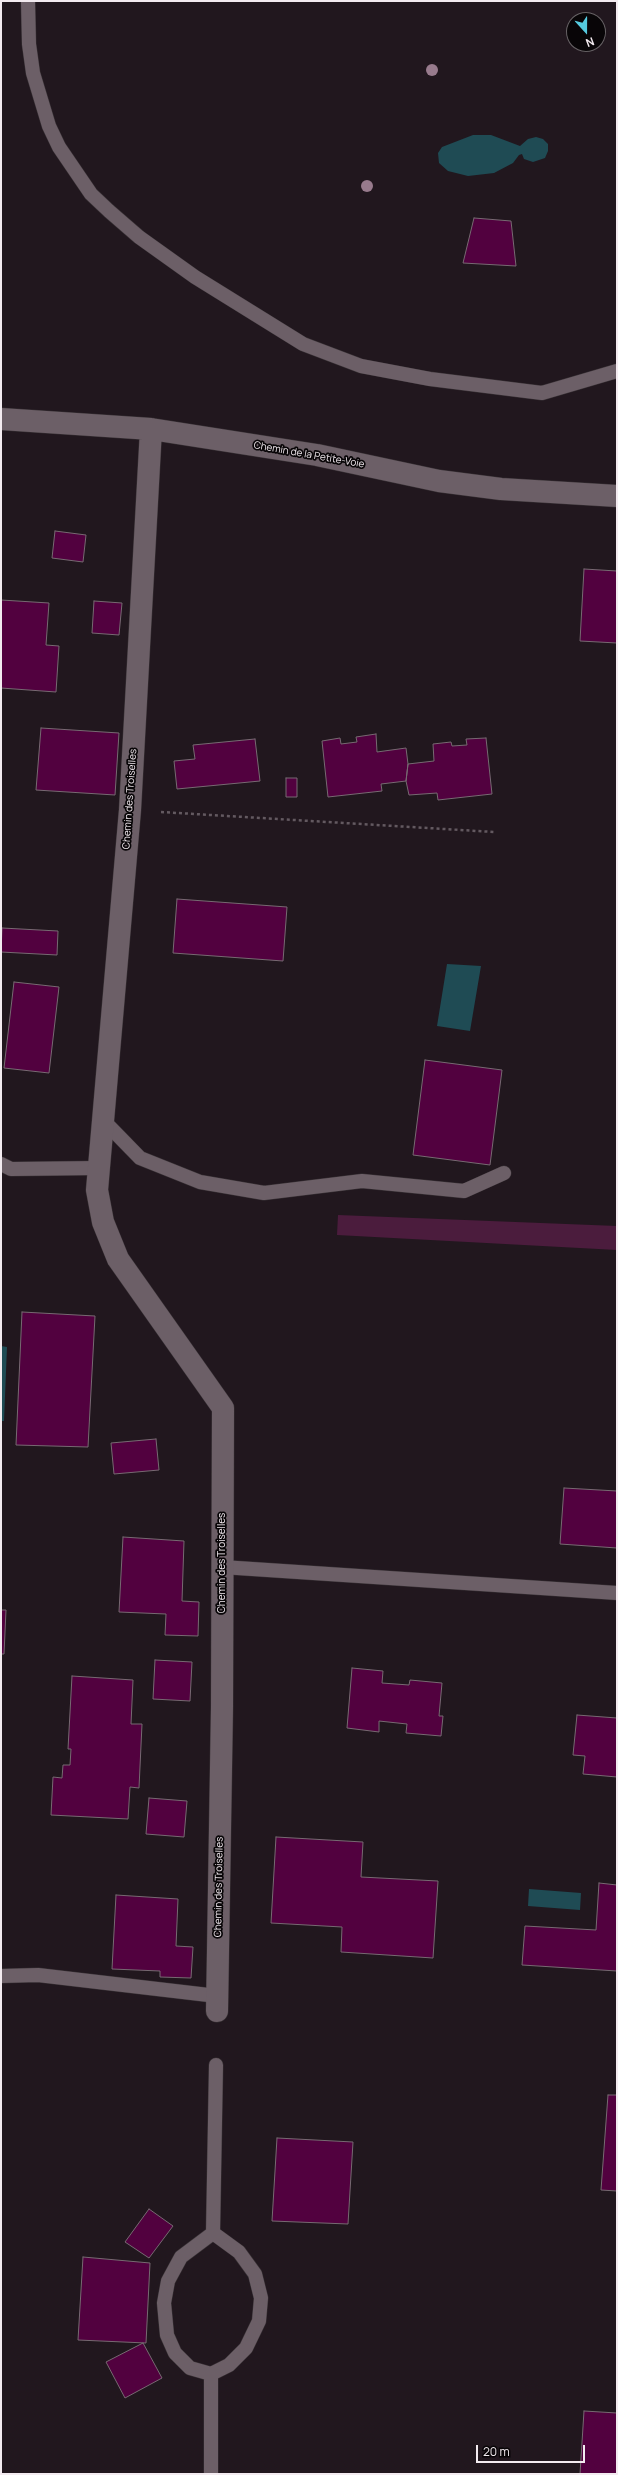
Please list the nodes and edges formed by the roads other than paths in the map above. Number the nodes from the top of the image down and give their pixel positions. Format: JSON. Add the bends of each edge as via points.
{"nodes":[{"id":1,"x":28,"y":1,"type":"edge"},
{"id":2,"x":617,"y":371,"type":"edge"},
{"id":3,"x":1,"y":419,"type":"edge"},
{"id":4,"x":151,"y":428,"type":"junction"},
{"id":5,"x":617,"y":496,"type":"edge"},
{"id":6,"x":103,"y":1120,"type":"junction"},
{"id":7,"x":1,"y":1164,"type":"edge"},
{"id":8,"x":99,"y":1168,"type":"junction"},
{"id":9,"x":504,"y":1173,"type":"dead end"},
{"id":10,"x":222,"y":1567,"type":"junction"},
{"id":11,"x":617,"y":1593,"type":"edge"},
{"id":12,"x":1,"y":1976,"type":"edge"},
{"id":13,"x":217,"y":2003,"type":"joint"},
{"id":14,"x":216,"y":2065,"type":"dead end"},
{"id":15,"x":214,"y":2233,"type":"junction"},
{"id":16,"x":211,"y":2374,"type":"junction"},
{"id":17,"x":211,"y":2474,"type":"edge"}],
"edges":[{"from":1,"to":2,"type":"lane","via":[[29,44],[34,74],[58,147],[91,194],[139,237],[195,277],[304,344],[361,366],[430,379],[542,393]]},
{"from":3,"to":4,"type":"street","name":"Chemin de la Petite-Voie"},
{"from":4,"to":5,"type":"street","name":"Chemin de la Petite-Voie","via":[[318,456],[439,481],[501,489]]},
{"from":4,"to":6,"type":"street","name":"Chemin des Troiselles","via":[[130,810]]},
{"from":6,"to":8,"type":"street","name":"Chemin des Troiselles"},
{"from":6,"to":9,"type":"lane","via":[[140,1158],[200,1182],[264,1193],[362,1181],[464,1191]]},
{"from":7,"to":8,"type":"lane","via":[[11,1169]]},
{"from":8,"to":10,"type":"street","name":"Chemin des Troiselles","via":[[97,1190],[102,1216],[118,1259],[223,1408]]},
{"from":10,"to":11,"type":"lane"},
{"from":10,"to":13,"type":"street","name":"Chemin des Troiselles"},
{"from":12,"to":13,"type":"lane","name":"Chemin des Troiselles","via":[[38,1975]]},
{"from":14,"to":15,"type":"lane"},
{"from":15,"to":16,"type":"lane","via":[[239,2252],[255,2274],[261,2298],[259,2321],[246,2348],[229,2365]]},
{"from":15,"to":16,"type":"lane","via":[[182,2257],[168,2282],[164,2304],[166,2335],[175,2353],[190,2368]]},
{"from":16,"to":17,"type":"lane"}]}
